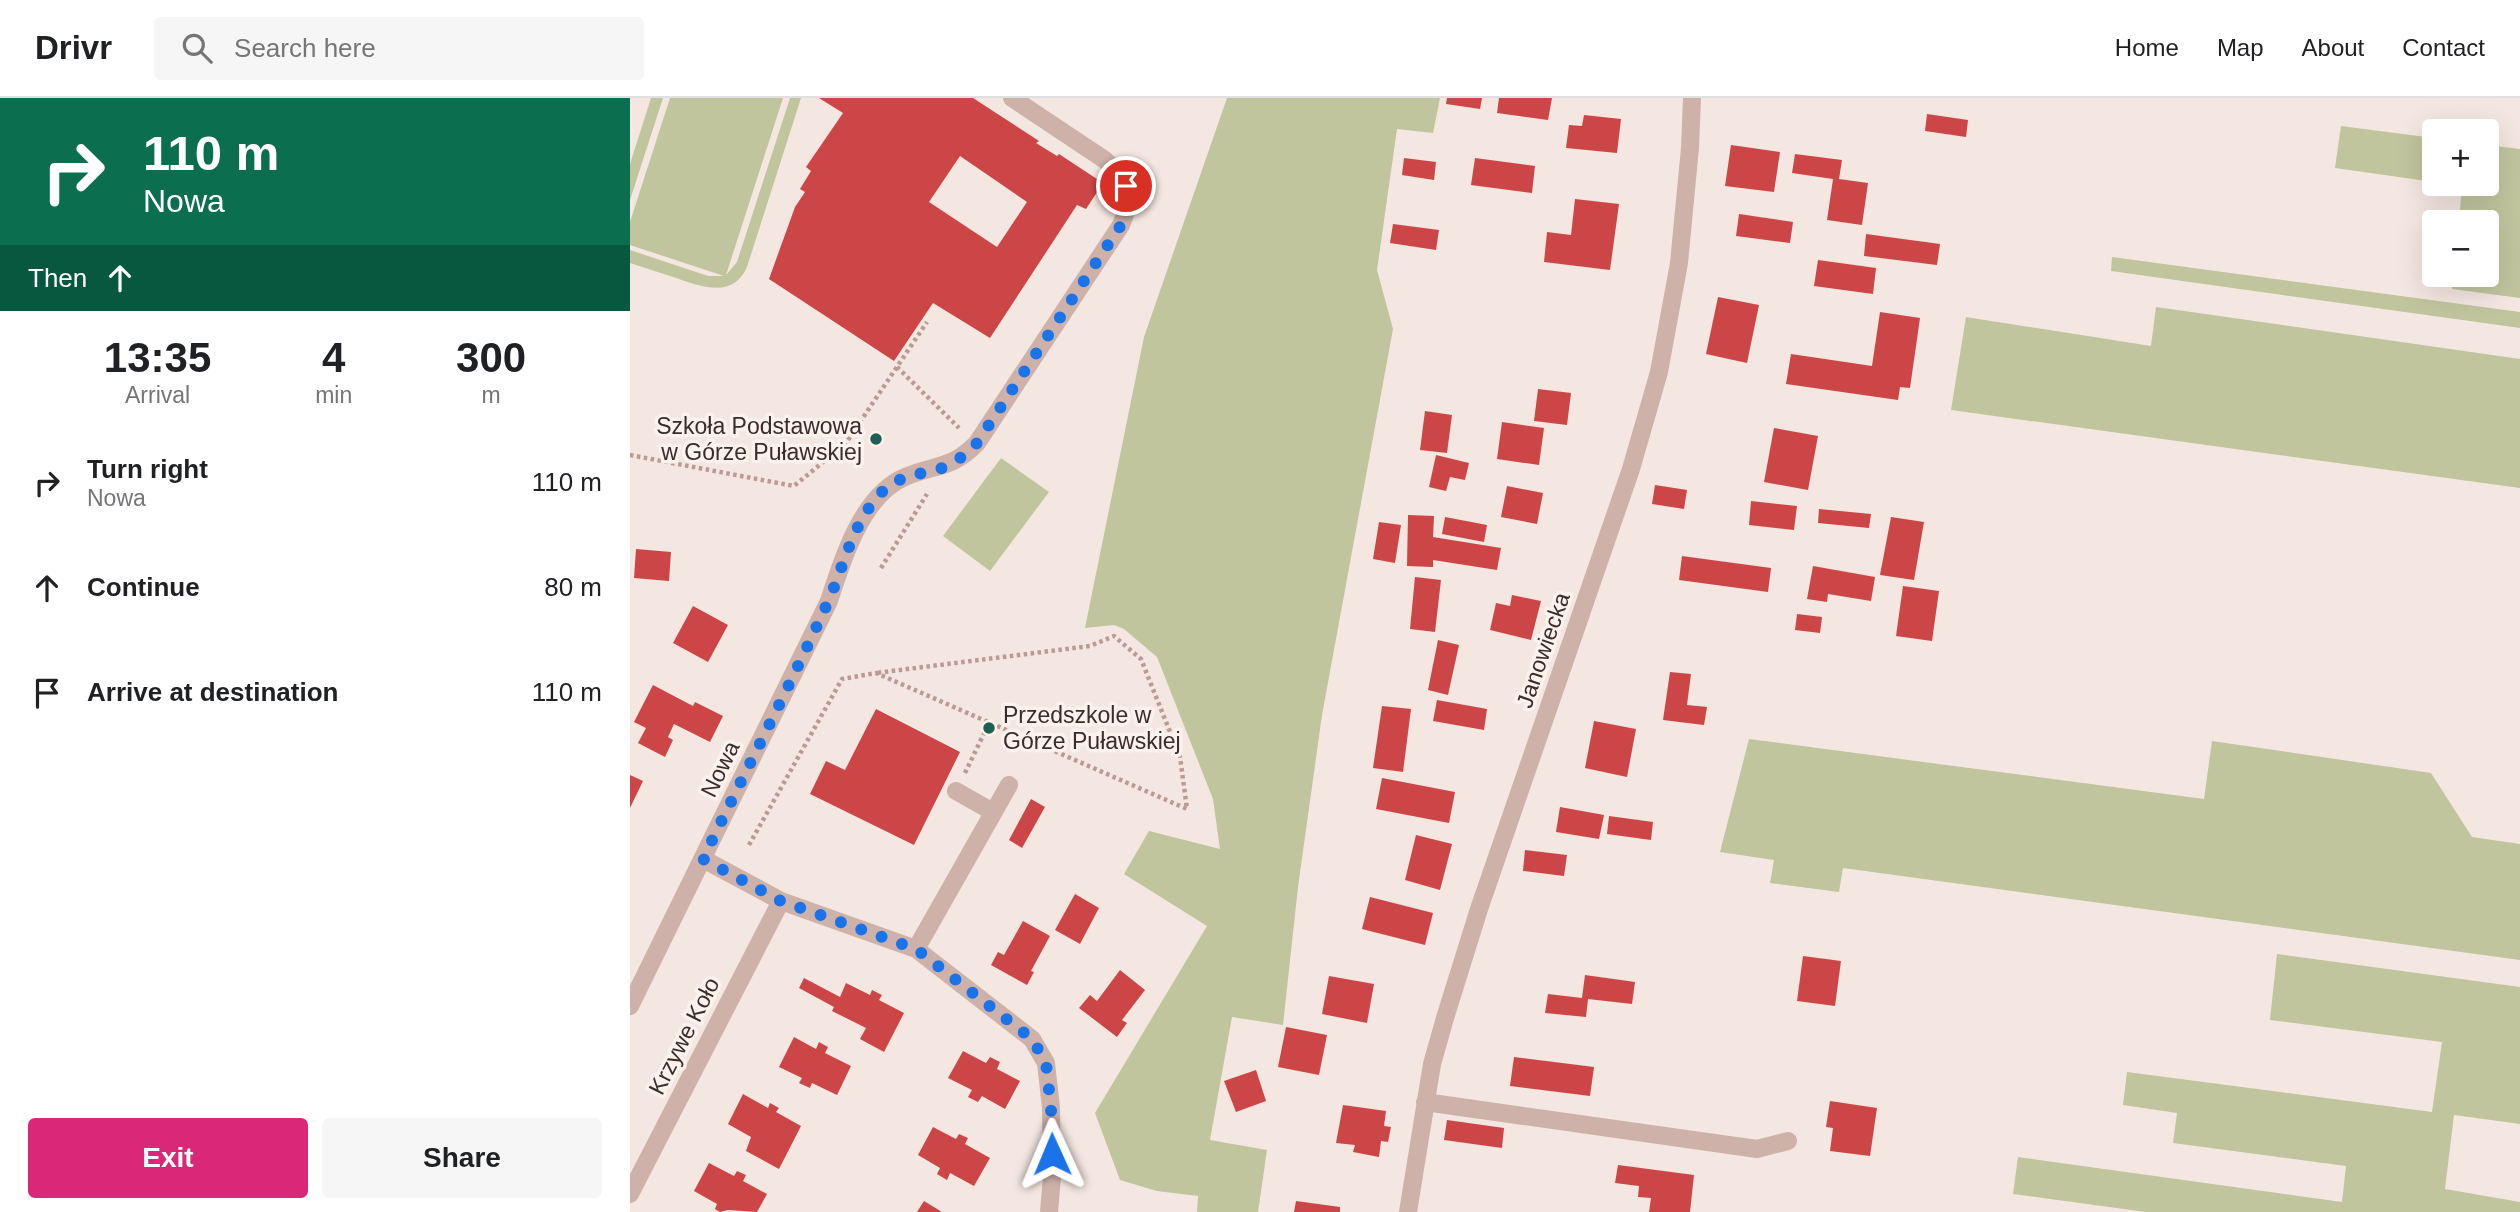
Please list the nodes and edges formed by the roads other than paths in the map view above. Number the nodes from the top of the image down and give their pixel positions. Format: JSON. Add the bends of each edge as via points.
{"nodes":[{"id":1,"x":1012,"y":98,"type":"edge"},
{"id":2,"x":1692,"y":98,"type":"edge"},
{"id":3,"x":1009,"y":785,"type":"dead end"},
{"id":4,"x":956,"y":792,"type":"road end"},
{"id":5,"x":993,"y":812,"type":"junction"},
{"id":6,"x":703,"y":859,"type":"junction"},
{"id":7,"x":781,"y":901,"type":"junction"},
{"id":8,"x":916,"y":949,"type":"junction"},
{"id":9,"x":630,"y":1006,"type":"edge"},
{"id":10,"x":1425,"y":1102,"type":"junction"},
{"id":11,"x":1788,"y":1142,"type":"dead end"},
{"id":12,"x":630,"y":1194,"type":"edge"},
{"id":13,"x":1049,"y":1212,"type":"edge"},
{"id":14,"x":1408,"y":1212,"type":"edge"}],
"edges":[{"from":1,"to":6,"type":"street","name":"Nowa","via":[[1118,172],[1126,186],[1121,225],[977,443],[944,467],[907,476],[883,491],[846,550],[829,601]]},
{"from":2,"to":10,"type":"street","name":"Janowiecka","via":[[1679,262],[1649,413],[1460,965]]},
{"from":3,"to":5,"type":"street"},
{"from":4,"to":5,"type":"street"},
{"from":5,"to":8,"type":"street"},
{"from":6,"to":7,"type":"street"},
{"from":6,"to":9,"type":"street","name":"Nowa"},
{"from":7,"to":8,"type":"street"},
{"from":7,"to":12,"type":"street","name":"Krzywe Koło"},
{"from":8,"to":13,"type":"street","via":[[1032,1039],[1046,1063],[1051,1108]]},
{"from":10,"to":11,"type":"street","via":[[1757,1149]]},
{"from":10,"to":14,"type":"street","name":"Janowiecka"}]}
